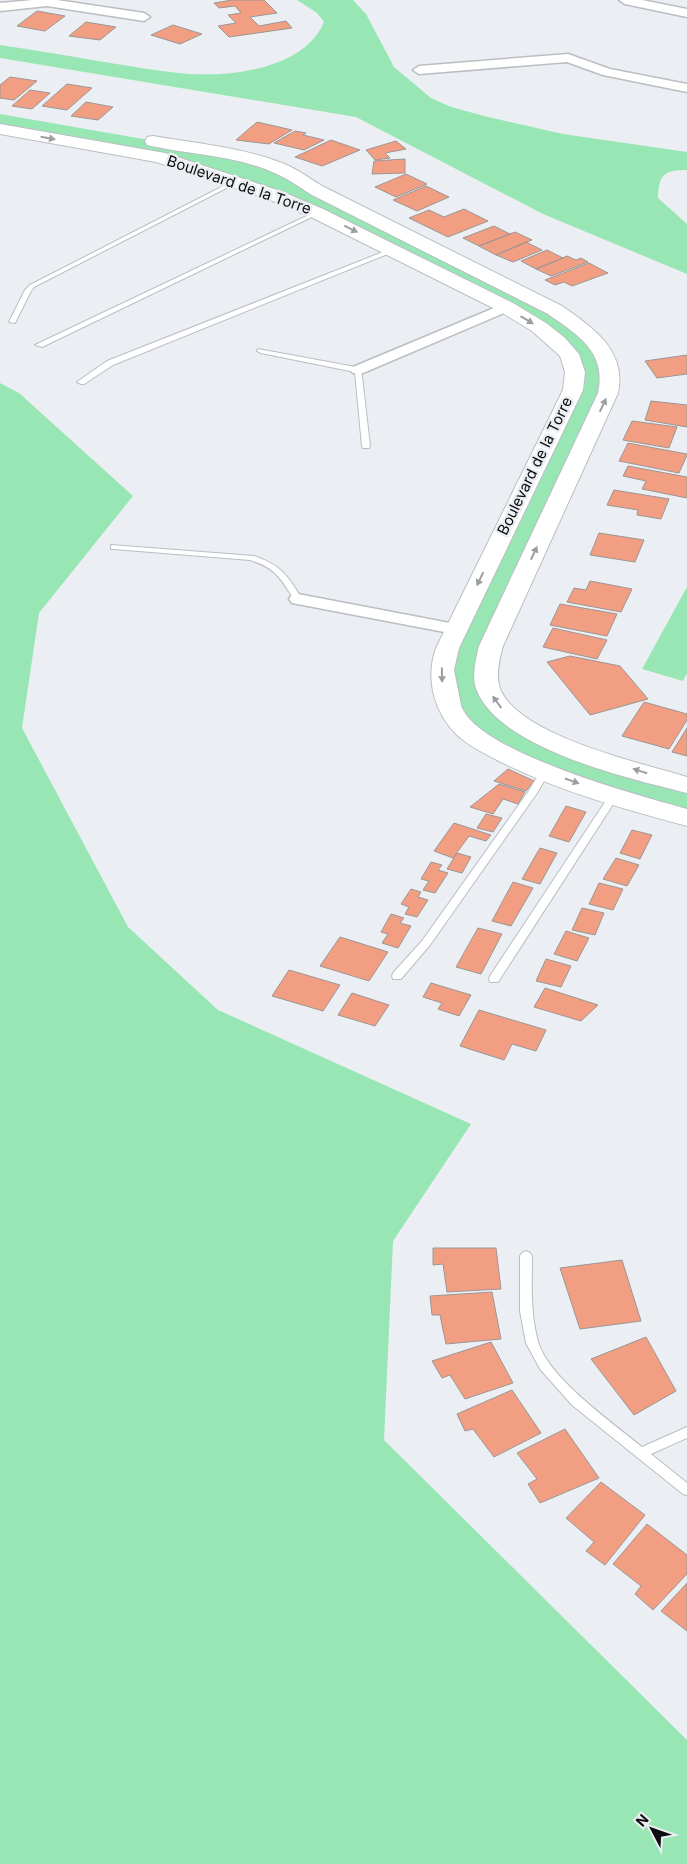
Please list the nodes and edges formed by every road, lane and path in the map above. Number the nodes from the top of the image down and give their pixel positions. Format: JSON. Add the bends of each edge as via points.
{"nodes":[{"id":1,"x":625,"y":0,"type":"edge"},
{"id":2,"x":0,"y":6,"type":"edge"},
{"id":3,"x":687,"y":13,"type":"edge"},
{"id":4,"x":144,"y":17,"type":"dead end"},
{"id":5,"x":419,"y":70,"type":"dead end"},
{"id":6,"x":687,"y":88,"type":"edge"},
{"id":7,"x":0,"y":114,"type":"edge"},
{"id":8,"x":0,"y":129,"type":"edge"},
{"id":9,"x":165,"y":151,"type":"junction"},
{"id":10,"x":300,"y":180,"type":"junction"},
{"id":11,"x":235,"y":182,"type":"junction"},
{"id":12,"x":274,"y":195,"type":"junction"},
{"id":13,"x":317,"y":213,"type":"junction"},
{"id":14,"x":393,"y":250,"type":"junction"},
{"id":15,"x":506,"y":307,"type":"junction"},
{"id":16,"x":13,"y":322,"type":"dead end"},
{"id":17,"x":39,"y":345,"type":"dead end"},
{"id":18,"x":261,"y":351,"type":"dead end"},
{"id":19,"x":358,"y":370,"type":"junction"},
{"id":20,"x":81,"y":382,"type":"dead end"},
{"id":21,"x":366,"y":446,"type":"dead end"},
{"id":22,"x":114,"y":547,"type":"dead end"},
{"id":23,"x":298,"y":599,"type":"joint"},
{"id":24,"x":455,"y":629,"type":"junction"},
{"id":25,"x":546,"y":771,"type":"junction"},
{"id":26,"x":687,"y":785,"type":"edge"},
{"id":27,"x":614,"y":795,"type":"junction"},
{"id":28,"x":687,"y":818,"type":"edge"},
{"id":29,"x":397,"y":976,"type":"dead end"},
{"id":30,"x":494,"y":978,"type":"dead end"},
{"id":31,"x":526,"y":1256,"type":"dead end"},
{"id":32,"x":687,"y":1432,"type":"edge"},
{"id":33,"x":641,"y":1453,"type":"junction"},
{"id":34,"x":687,"y":1490,"type":"edge"}],
"edges":[{"from":1,"to":3,"type":"street"},
{"from":2,"to":4,"type":"street","via":[[47,2]]},
{"from":5,"to":6,"type":"street","via":[[568,58],[607,72]]},
{"from":7,"to":9,"type":"street","name":"Boulevard de la Torre"},
{"from":8,"to":9,"type":"street","name":"Boulevard de la Torre","one_way":true},
{"from":9,"to":10,"type":"street","name":"Boulevard de la Torre","via":[[218,152],[266,164]]},
{"from":9,"to":11,"type":"street","name":"Boulevard de la Torre"},
{"from":10,"to":12,"type":"street","via":[[293,188]]},
{"from":26,"to":10,"type":"street","name":"Boulevard de la Torre","one_way":true,"via":[[563,748],[534,735],[503,711],[489,692],[485,669],[491,646],[608,393],[610,366],[603,353],[589,336],[555,310]]},
{"from":11,"to":12,"type":"street","name":"Boulevard de la Torre"},
{"from":11,"to":16,"type":"lane","via":[[32,286]]},
{"from":12,"to":13,"type":"street","name":"Boulevard de la Torre"},
{"from":13,"to":14,"type":"street","name":"Boulevard de la Torre","one_way":true},
{"from":13,"to":17,"type":"lane"},
{"from":14,"to":15,"type":"street","name":"Boulevard de la Torre"},
{"from":14,"to":20,"type":"lane","via":[[110,363]]},
{"from":15,"to":19,"type":"street"},
{"from":15,"to":24,"type":"street","name":"Boulevard de la Torre","one_way":true,"via":[[539,327],[569,354],[575,372],[573,390]]},
{"from":18,"to":19,"type":"lane"},
{"from":19,"to":21,"type":"lane"},
{"from":22,"to":23,"type":"lane","via":[[251,558],[278,568]]},
{"from":23,"to":24,"type":"street"},
{"from":24,"to":25,"type":"street","name":"Boulevard de la Torre","one_way":true,"via":[[444,656],[441,677],[451,713],[468,732],[490,748],[512,760]]},
{"from":25,"to":27,"type":"street","name":"Boulevard de la Torre","one_way":true},
{"from":25,"to":29,"type":"lane","via":[[426,943]]},
{"from":27,"to":28,"type":"street","name":"Boulevard de la Torre"},
{"from":27,"to":30,"type":"lane"},
{"from":31,"to":33,"type":"lane","via":[[526,1311],[532,1343],[544,1365],[576,1401]]},
{"from":32,"to":33,"type":"lane"},
{"from":33,"to":34,"type":"lane"}]}
